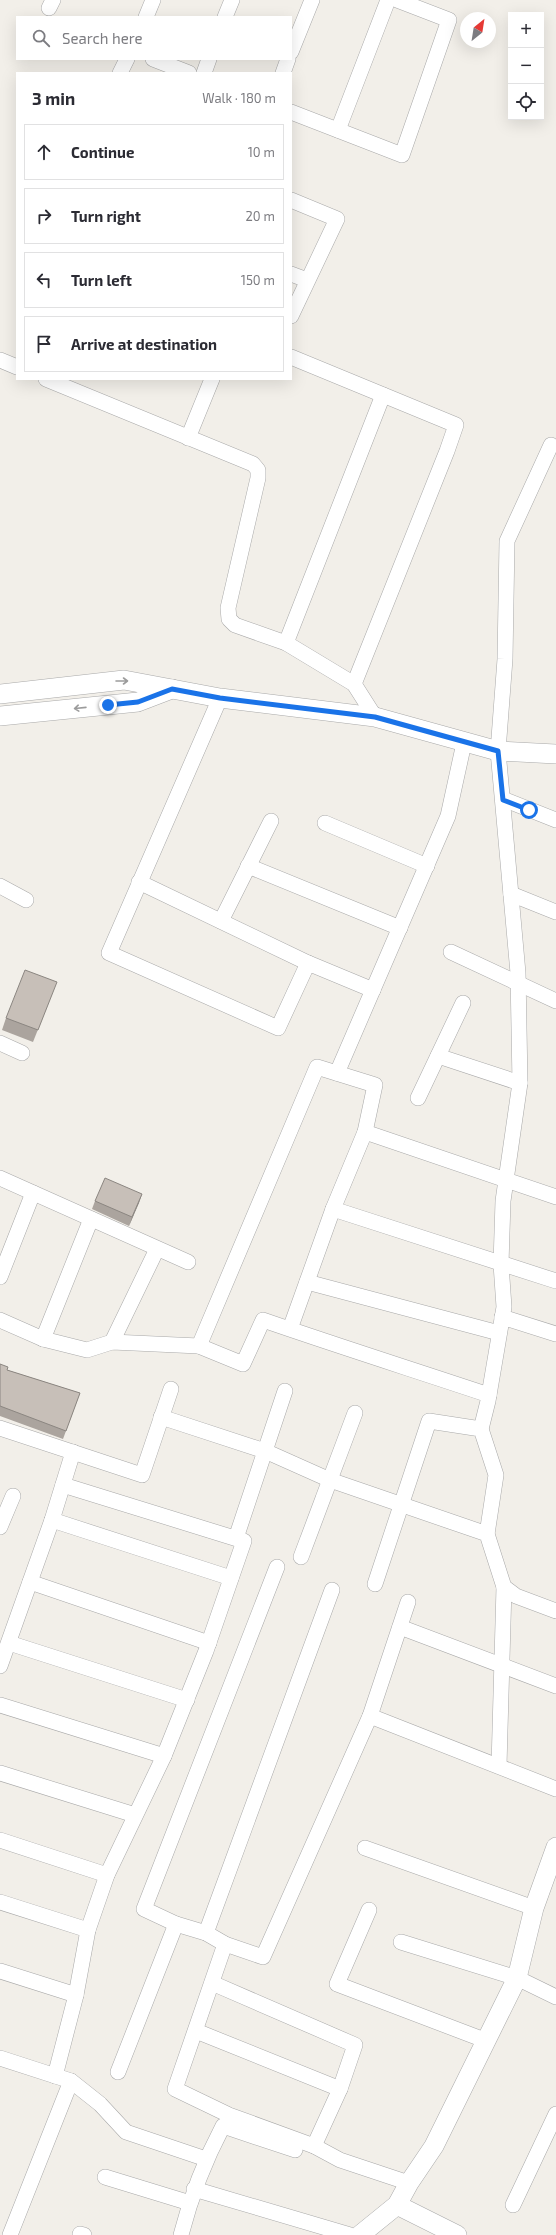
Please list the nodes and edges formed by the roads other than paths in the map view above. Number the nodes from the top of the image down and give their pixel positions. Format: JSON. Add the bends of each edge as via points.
{"nodes":[{"id":1,"x":153,"y":0,"type":"edge"},
{"id":2,"x":232,"y":0,"type":"edge"},
{"id":3,"x":312,"y":0,"type":"edge"},
{"id":4,"x":388,"y":0,"type":"edge"},
{"id":5,"x":397,"y":0,"type":"edge"},
{"id":6,"x":146,"y":16,"type":"edge"},
{"id":7,"x":225,"y":16,"type":"edge"},
{"id":8,"x":292,"y":50,"type":"edge"},
{"id":9,"x":126,"y":60,"type":"edge"},
{"id":10,"x":156,"y":60,"type":"edge"},
{"id":11,"x":209,"y":60,"type":"edge"},
{"id":12,"x":288,"y":60,"type":"edge"},
{"id":13,"x":120,"y":72,"type":"edge"},
{"id":14,"x":186,"y":72,"type":"edge"},
{"id":15,"x":204,"y":72,"type":"edge"},
{"id":16,"x":283,"y":72,"type":"edge"},
{"id":17,"x":292,"y":112,"type":"edge"},
{"id":18,"x":338,"y":130,"type":"junction"},
{"id":19,"x":292,"y":200,"type":"edge"},
{"id":20,"x":292,"y":274,"type":"edge"},
{"id":21,"x":307,"y":280,"type":"junction"},
{"id":22,"x":292,"y":314,"type":"edge"},
{"id":23,"x":292,"y":357,"type":"edge"},
{"id":24,"x":0,"y":360,"type":"edge"},
{"id":25,"x":16,"y":367,"type":"edge"},
{"id":26,"x":48,"y":380,"type":"edge"},
{"id":27,"x":212,"y":380,"type":"edge"},
{"id":28,"x":383,"y":395,"type":"junction"},
{"id":29,"x":188,"y":438,"type":"junction"},
{"id":30,"x":551,"y":445,"type":"dead end"},
{"id":31,"x":286,"y":643,"type":"junction"},
{"id":32,"x":354,"y":684,"type":"junction"},
{"id":33,"x":172,"y":689,"type":"junction"},
{"id":34,"x":0,"y":694,"type":"edge"},
{"id":35,"x":220,"y":698,"type":"junction"},
{"id":36,"x":0,"y":716,"type":"edge"},
{"id":37,"x":375,"y":717,"type":"junction"},
{"id":38,"x":464,"y":743,"type":"junction"},
{"id":39,"x":498,"y":751,"type":"junction"},
{"id":40,"x":556,"y":754,"type":"edge"},
{"id":41,"x":503,"y":800,"type":"junction"},
{"id":42,"x":556,"y":820,"type":"edge"},
{"id":43,"x":271,"y":821,"type":"dead end"},
{"id":44,"x":325,"y":823,"type":"dead end"},
{"id":45,"x":248,"y":866,"type":"junction"},
{"id":46,"x":427,"y":866,"type":"junction"},
{"id":47,"x":139,"y":882,"type":"junction"},
{"id":48,"x":0,"y":886,"type":"edge"},
{"id":49,"x":511,"y":894,"type":"junction"},
{"id":50,"x":26,"y":900,"type":"dead end"},
{"id":51,"x":556,"y":912,"type":"edge"},
{"id":52,"x":220,"y":921,"type":"junction"},
{"id":53,"x":400,"y":928,"type":"junction"},
{"id":54,"x":451,"y":952,"type":"dead end"},
{"id":55,"x":308,"y":963,"type":"junction"},
{"id":56,"x":518,"y":985,"type":"junction"},
{"id":57,"x":373,"y":990,"type":"junction"},
{"id":58,"x":556,"y":1001,"type":"edge"},
{"id":59,"x":463,"y":1003,"type":"dead end"},
{"id":60,"x":0,"y":1043,"type":"edge"},
{"id":61,"x":22,"y":1053,"type":"dead end"},
{"id":62,"x":438,"y":1056,"type":"junction"},
{"id":63,"x":337,"y":1073,"type":"junction"},
{"id":64,"x":520,"y":1083,"type":"junction"},
{"id":65,"x":418,"y":1098,"type":"dead end"},
{"id":66,"x":365,"y":1132,"type":"junction"},
{"id":67,"x":0,"y":1178,"type":"edge"},
{"id":68,"x":506,"y":1180,"type":"junction"},
{"id":69,"x":33,"y":1193,"type":"junction"},
{"id":70,"x":556,"y":1197,"type":"edge"},
{"id":71,"x":333,"y":1209,"type":"junction"},
{"id":72,"x":91,"y":1219,"type":"junction"},
{"id":73,"x":157,"y":1249,"type":"junction"},
{"id":74,"x":188,"y":1262,"type":"dead end"},
{"id":75,"x":501,"y":1264,"type":"junction"},
{"id":76,"x":0,"y":1277,"type":"edge"},
{"id":77,"x":556,"y":1281,"type":"edge"},
{"id":78,"x":307,"y":1282,"type":"junction"},
{"id":79,"x":502,"y":1318,"type":"junction"},
{"id":80,"x":0,"y":1320,"type":"edge"},
{"id":81,"x":290,"y":1329,"type":"junction"},
{"id":82,"x":499,"y":1334,"type":"junction"},
{"id":83,"x":556,"y":1334,"type":"edge"},
{"id":84,"x":43,"y":1339,"type":"junction"},
{"id":85,"x":112,"y":1342,"type":"junction"},
{"id":86,"x":199,"y":1346,"type":"junction"},
{"id":87,"x":171,"y":1389,"type":"dead end"},
{"id":88,"x":285,"y":1391,"type":"dead end"},
{"id":89,"x":489,"y":1395,"type":"junction"},
{"id":90,"x":355,"y":1413,"type":"dead end"},
{"id":91,"x":161,"y":1417,"type":"junction"},
{"id":92,"x":0,"y":1428,"type":"edge"},
{"id":93,"x":481,"y":1429,"type":"junction"},
{"id":94,"x":265,"y":1451,"type":"junction"},
{"id":95,"x":73,"y":1452,"type":"junction"},
{"id":96,"x":330,"y":1480,"type":"junction"},
{"id":97,"x":63,"y":1485,"type":"junction"},
{"id":98,"x":13,"y":1496,"type":"dead end"},
{"id":99,"x":401,"y":1505,"type":"junction"},
{"id":100,"x":52,"y":1520,"type":"junction"},
{"id":101,"x":0,"y":1527,"type":"edge"},
{"id":102,"x":487,"y":1534,"type":"junction"},
{"id":103,"x":236,"y":1538,"type":"junction"},
{"id":104,"x":301,"y":1557,"type":"dead end"},
{"id":105,"x":277,"y":1567,"type":"dead end"},
{"id":106,"x":231,"y":1578,"type":"junction"},
{"id":107,"x":30,"y":1582,"type":"junction"},
{"id":108,"x":375,"y":1584,"type":"dead end"},
{"id":109,"x":504,"y":1587,"type":"junction"},
{"id":110,"x":332,"y":1590,"type":"dead end"},
{"id":111,"x":408,"y":1602,"type":"dead end"},
{"id":112,"x":556,"y":1610,"type":"edge"},
{"id":113,"x":400,"y":1627,"type":"junction"},
{"id":114,"x":9,"y":1643,"type":"junction"},
{"id":115,"x":209,"y":1643,"type":"junction"},
{"id":116,"x":0,"y":1666,"type":"edge"},
{"id":117,"x":502,"y":1666,"type":"junction"},
{"id":118,"x":556,"y":1686,"type":"edge"},
{"id":119,"x":187,"y":1700,"type":"junction"},
{"id":120,"x":0,"y":1705,"type":"edge"},
{"id":121,"x":370,"y":1716,"type":"junction"},
{"id":122,"x":164,"y":1756,"type":"junction"},
{"id":123,"x":499,"y":1766,"type":"junction"},
{"id":124,"x":0,"y":1773,"type":"edge"},
{"id":125,"x":556,"y":1789,"type":"edge"},
{"id":126,"x":135,"y":1815,"type":"junction"},
{"id":127,"x":0,"y":1840,"type":"edge"},
{"id":128,"x":556,"y":1846,"type":"edge"},
{"id":129,"x":365,"y":1848,"type":"dead end"},
{"id":130,"x":107,"y":1875,"type":"junction"},
{"id":131,"x":0,"y":1902,"type":"edge"},
{"id":132,"x":534,"y":1908,"type":"junction"},
{"id":133,"x":369,"y":1910,"type":"dead end"},
{"id":134,"x":176,"y":1924,"type":"junction"},
{"id":135,"x":88,"y":1930,"type":"junction"},
{"id":136,"x":206,"y":1934,"type":"junction"},
{"id":137,"x":401,"y":1942,"type":"dead end"},
{"id":138,"x":225,"y":1944,"type":"junction"},
{"id":139,"x":0,"y":1972,"type":"edge"},
{"id":140,"x":517,"y":1978,"type":"junction"},
{"id":141,"x":212,"y":1983,"type":"junction"},
{"id":142,"x":76,"y":1995,"type":"junction"},
{"id":143,"x":556,"y":1997,"type":"edge"},
{"id":144,"x":196,"y":2031,"type":"junction"},
{"id":145,"x":487,"y":2041,"type":"junction"},
{"id":146,"x":0,"y":2058,"type":"edge"},
{"id":147,"x":118,"y":2072,"type":"dead end"},
{"id":148,"x":55,"y":2076,"type":"junction"},
{"id":149,"x":71,"y":2081,"type":"junction"},
{"id":150,"x":340,"y":2089,"type":"junction"},
{"id":151,"x":556,"y":2114,"type":"edge"},
{"id":152,"x":226,"y":2121,"type":"junction"},
{"id":153,"x":314,"y":2146,"type":"junction"},
{"id":154,"x":206,"y":2159,"type":"junction"},
{"id":155,"x":340,"y":2160,"type":"junction"},
{"id":156,"x":105,"y":2177,"type":"dead end"},
{"id":157,"x":408,"y":2183,"type":"junction"},
{"id":158,"x":192,"y":2196,"type":"junction"},
{"id":159,"x":397,"y":2205,"type":"junction"},
{"id":160,"x":513,"y":2206,"type":"dead end"},
{"id":161,"x":10,"y":2235,"type":"edge"},
{"id":162,"x":181,"y":2235,"type":"edge"},
{"id":163,"x":350,"y":2235,"type":"edge"},
{"id":164,"x":360,"y":2235,"type":"edge"},
{"id":165,"x":457,"y":2235,"type":"edge"}],
"edges":[{"from":1,"to":6,"type":"street"},
{"from":2,"to":7,"type":"street"},
{"from":3,"to":8,"type":"street"},
{"from":4,"to":18,"type":"street"},
{"from":5,"to":18,"type":"street","via":[[449,20],[402,155]]},
{"from":9,"to":13,"type":"street"},
{"from":10,"to":14,"type":"street"},
{"from":11,"to":15,"type":"street"},
{"from":12,"to":16,"type":"street"},
{"from":17,"to":18,"type":"street"},
{"from":19,"to":21,"type":"street","via":[[337,218]]},
{"from":20,"to":21,"type":"street"},
{"from":21,"to":22,"type":"street"},
{"from":23,"to":28,"type":"street"},
{"from":24,"to":25,"type":"street"},
{"from":26,"to":29,"type":"street"},
{"from":27,"to":29,"type":"street"},
{"from":28,"to":31,"type":"street"},
{"from":28,"to":32,"type":"street","via":[[456,425]]},
{"from":29,"to":31,"type":"street","via":[[253,464],[258,470],[228,608],[229,619],[236,625]]},
{"from":30,"to":39,"type":"street","via":[[507,541],[505,659]]},
{"from":31,"to":32,"type":"street"},
{"from":32,"to":37,"type":"street"},
{"from":34,"to":33,"type":"street","one_way":true,"via":[[124,680]]},
{"from":33,"to":35,"type":"street"},
{"from":33,"to":36,"type":"street","one_way":true,"via":[[138,702]]},
{"from":35,"to":37,"type":"street"},
{"from":35,"to":47,"type":"street"},
{"from":37,"to":38,"type":"street"},
{"from":38,"to":39,"type":"street"},
{"from":38,"to":46,"type":"street","via":[[448,816]]},
{"from":39,"to":40,"type":"street"},
{"from":39,"to":41,"type":"street"},
{"from":41,"to":42,"type":"street"},
{"from":41,"to":49,"type":"street"},
{"from":43,"to":45,"type":"street"},
{"from":44,"to":46,"type":"street"},
{"from":45,"to":52,"type":"street"},
{"from":45,"to":53,"type":"street"},
{"from":46,"to":53,"type":"street"},
{"from":47,"to":52,"type":"street"},
{"from":47,"to":55,"type":"street","via":[[109,953],[278,1028]]},
{"from":48,"to":50,"type":"street"},
{"from":49,"to":51,"type":"street"},
{"from":49,"to":56,"type":"street"},
{"from":52,"to":55,"type":"street"},
{"from":53,"to":57,"type":"street"},
{"from":54,"to":56,"type":"street"},
{"from":55,"to":57,"type":"street"},
{"from":56,"to":58,"type":"street"},
{"from":56,"to":64,"type":"street"},
{"from":57,"to":63,"type":"street"},
{"from":59,"to":62,"type":"street"},
{"from":60,"to":61,"type":"street"},
{"from":62,"to":64,"type":"street"},
{"from":62,"to":65,"type":"street"},
{"from":63,"to":66,"type":"street","via":[[375,1085]]},
{"from":63,"to":86,"type":"street","via":[[317,1067]]},
{"from":64,"to":68,"type":"street"},
{"from":66,"to":68,"type":"street"},
{"from":66,"to":71,"type":"street"},
{"from":67,"to":69,"type":"street"},
{"from":68,"to":70,"type":"street"},
{"from":68,"to":75,"type":"street"},
{"from":69,"to":72,"type":"street"},
{"from":69,"to":76,"type":"street"},
{"from":71,"to":75,"type":"street"},
{"from":71,"to":78,"type":"street"},
{"from":72,"to":73,"type":"street"},
{"from":72,"to":84,"type":"street"},
{"from":73,"to":74,"type":"street"},
{"from":73,"to":85,"type":"street"},
{"from":75,"to":77,"type":"street"},
{"from":75,"to":79,"type":"street","via":[[504,1307]]},
{"from":78,"to":81,"type":"street"},
{"from":78,"to":82,"type":"street"},
{"from":79,"to":82,"type":"street"},
{"from":79,"to":83,"type":"street"},
{"from":80,"to":84,"type":"street"},
{"from":81,"to":86,"type":"street","via":[[263,1320],[243,1364]]},
{"from":81,"to":89,"type":"street"},
{"from":82,"to":89,"type":"street"},
{"from":84,"to":85,"type":"street","via":[[88,1350]]},
{"from":85,"to":86,"type":"street"},
{"from":87,"to":91,"type":"street"},
{"from":88,"to":94,"type":"street"},
{"from":89,"to":93,"type":"street"},
{"from":90,"to":96,"type":"street"},
{"from":91,"to":94,"type":"street"},
{"from":91,"to":95,"type":"street","via":[[142,1475]]},
{"from":92,"to":95,"type":"street"},
{"from":93,"to":99,"type":"street","via":[[429,1421]]},
{"from":93,"to":102,"type":"street","via":[[496,1475]]},
{"from":94,"to":96,"type":"street"},
{"from":94,"to":103,"type":"street"},
{"from":95,"to":97,"type":"street"},
{"from":96,"to":99,"type":"street"},
{"from":96,"to":104,"type":"street"},
{"from":97,"to":100,"type":"street"},
{"from":97,"to":103,"type":"street"},
{"from":98,"to":101,"type":"street"},
{"from":99,"to":102,"type":"street"},
{"from":99,"to":108,"type":"street"},
{"from":100,"to":106,"type":"street"},
{"from":100,"to":107,"type":"street"},
{"from":102,"to":109,"type":"street"},
{"from":103,"to":106,"type":"street","via":[[244,1541]]},
{"from":105,"to":134,"type":"street","via":[[144,1909]]},
{"from":106,"to":115,"type":"street"},
{"from":107,"to":114,"type":"street"},
{"from":107,"to":115,"type":"street"},
{"from":109,"to":112,"type":"street","via":[[516,1596]]},
{"from":109,"to":117,"type":"street"},
{"from":110,"to":136,"type":"street"},
{"from":111,"to":113,"type":"street"},
{"from":113,"to":117,"type":"street"},
{"from":113,"to":121,"type":"street"},
{"from":114,"to":116,"type":"street"},
{"from":114,"to":119,"type":"street"},
{"from":115,"to":119,"type":"street"},
{"from":117,"to":118,"type":"street"},
{"from":117,"to":123,"type":"street"},
{"from":119,"to":122,"type":"street"},
{"from":120,"to":122,"type":"street"},
{"from":121,"to":123,"type":"street"},
{"from":121,"to":138,"type":"street","via":[[263,1957]]},
{"from":122,"to":126,"type":"street"},
{"from":123,"to":125,"type":"street"},
{"from":124,"to":126,"type":"street"},
{"from":126,"to":130,"type":"street"},
{"from":127,"to":130,"type":"street"},
{"from":128,"to":132,"type":"street"},
{"from":129,"to":132,"type":"street"},
{"from":130,"to":135,"type":"street"},
{"from":131,"to":135,"type":"street"},
{"from":132,"to":140,"type":"street"},
{"from":133,"to":145,"type":"street","via":[[336,1984]]},
{"from":134,"to":136,"type":"street"},
{"from":134,"to":147,"type":"street"},
{"from":135,"to":142,"type":"street"},
{"from":136,"to":138,"type":"street"},
{"from":137,"to":140,"type":"street"},
{"from":138,"to":141,"type":"street"},
{"from":139,"to":142,"type":"street"},
{"from":140,"to":143,"type":"street"},
{"from":140,"to":145,"type":"street"},
{"from":141,"to":144,"type":"street"},
{"from":141,"to":150,"type":"street","via":[[355,2045]]},
{"from":142,"to":148,"type":"street"},
{"from":144,"to":150,"type":"street"},
{"from":144,"to":152,"type":"street","via":[[175,2089]]},
{"from":145,"to":157,"type":"street","via":[[434,2146]]},
{"from":146,"to":148,"type":"street"},
{"from":148,"to":149,"type":"street"},
{"from":149,"to":154,"type":"street","via":[[100,2104],[126,2132]]},
{"from":149,"to":161,"type":"street"},
{"from":150,"to":153,"type":"street"},
{"from":151,"to":160,"type":"street"},
{"from":152,"to":153,"type":"street"},
{"from":152,"to":154,"type":"street"},
{"from":152,"to":155,"type":"street","via":[[300,2151]]},
{"from":153,"to":155,"type":"street"},
{"from":154,"to":158,"type":"street"},
{"from":155,"to":157,"type":"street"},
{"from":156,"to":158,"type":"street"},
{"from":157,"to":159,"type":"street"},
{"from":158,"to":162,"type":"street"},
{"from":158,"to":163,"type":"street"},
{"from":159,"to":164,"type":"street"},
{"from":159,"to":165,"type":"street"}]}
